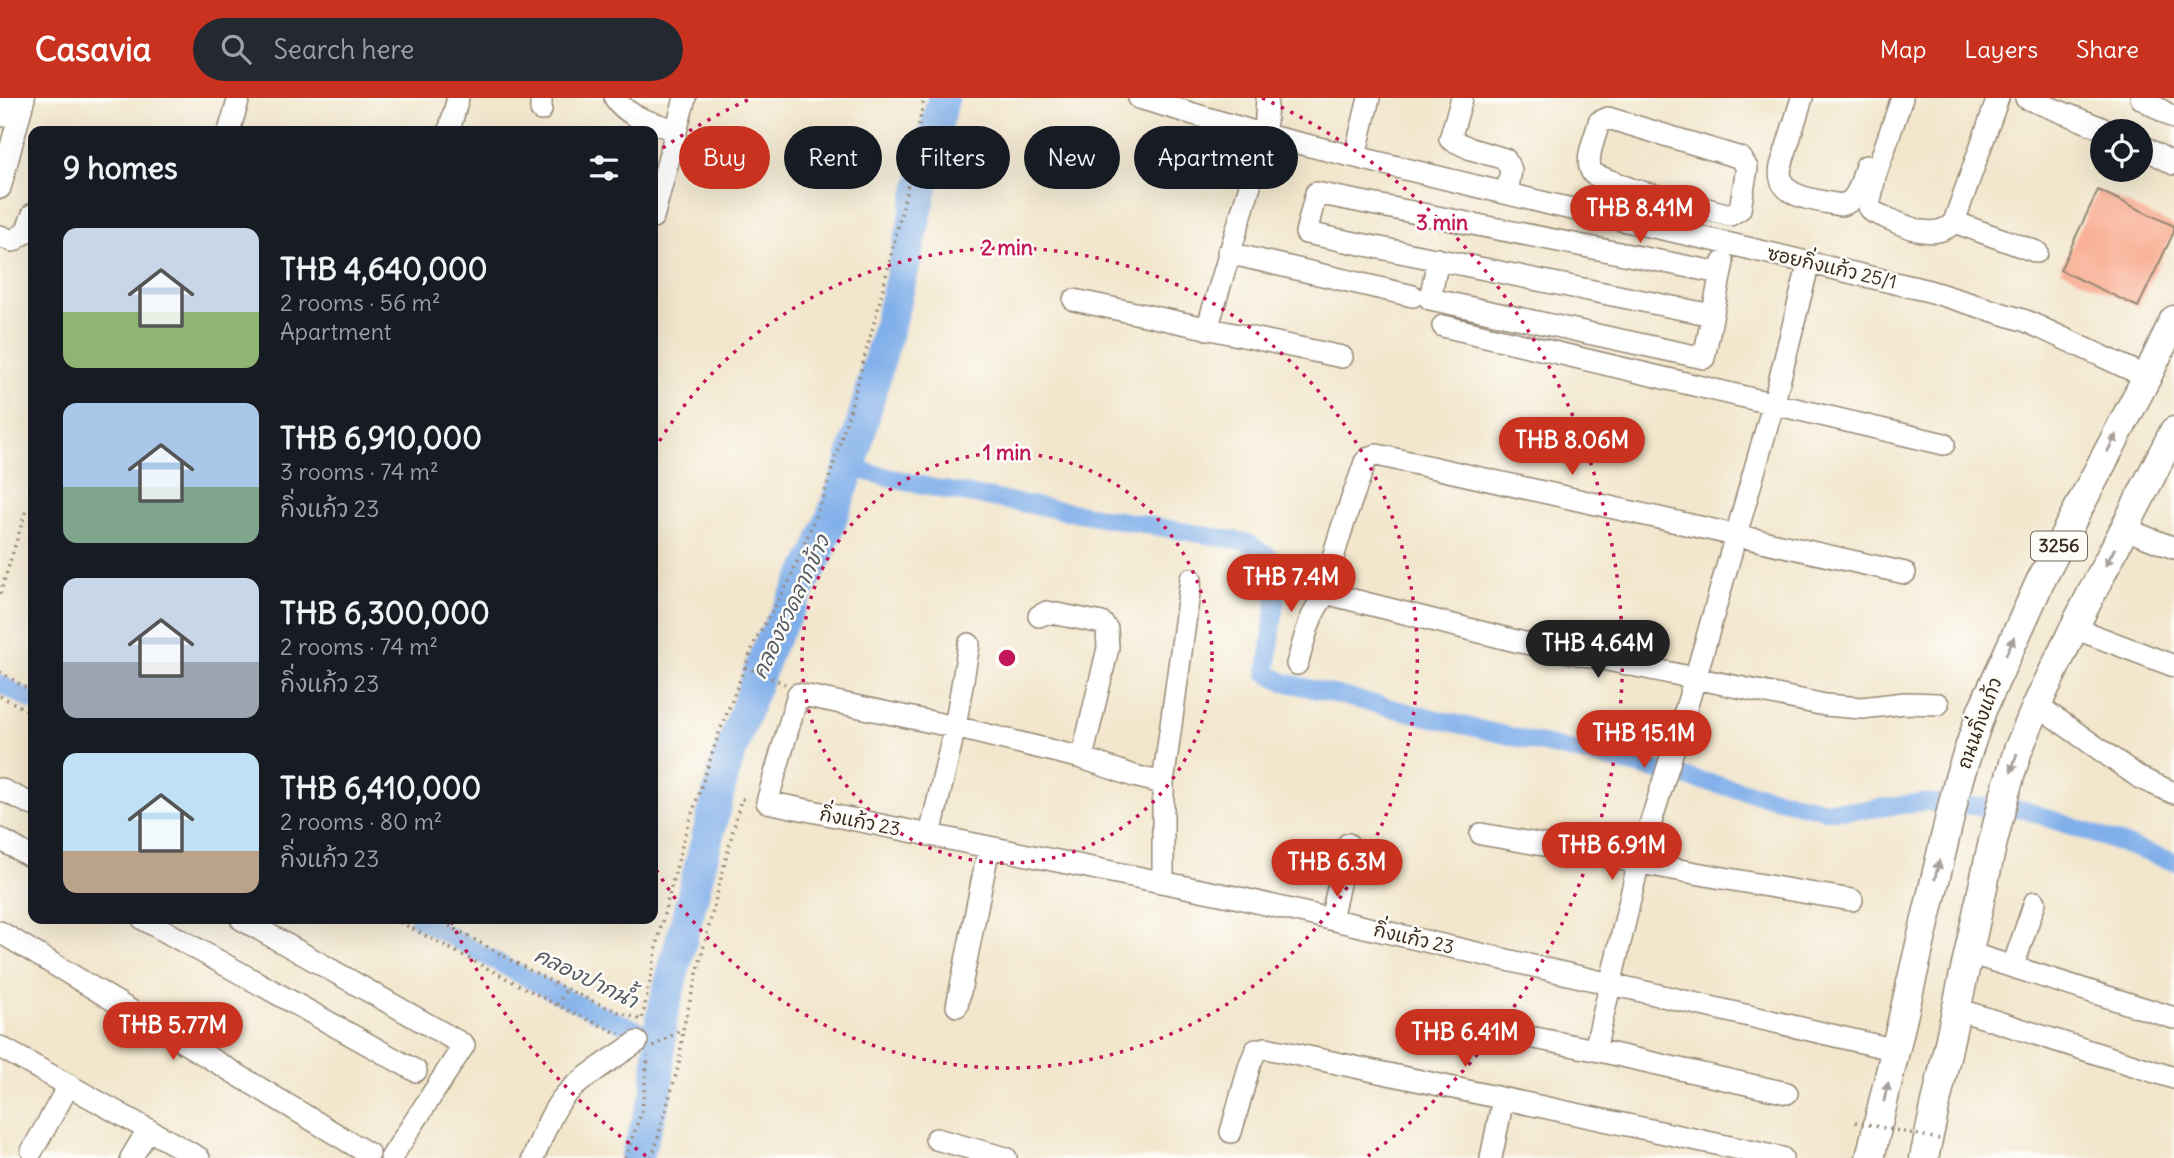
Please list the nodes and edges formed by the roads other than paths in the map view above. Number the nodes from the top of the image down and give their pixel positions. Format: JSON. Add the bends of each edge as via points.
{"nodes":[{"id":1,"x":5,"y":98,"type":"edge"},
{"id":2,"x":24,"y":98,"type":"edge"},
{"id":3,"x":239,"y":98,"type":"edge"},
{"id":4,"x":458,"y":98,"type":"edge"},
{"id":5,"x":615,"y":98,"type":"edge"},
{"id":6,"x":685,"y":98,"type":"edge"},
{"id":7,"x":1139,"y":98,"type":"edge"},
{"id":8,"x":1267,"y":98,"type":"edge"},
{"id":9,"x":1368,"y":98,"type":"edge"},
{"id":10,"x":1462,"y":98,"type":"edge"},
{"id":11,"x":1802,"y":98,"type":"edge"},
{"id":12,"x":1888,"y":98,"type":"edge"},
{"id":13,"x":1902,"y":98,"type":"edge"},
{"id":14,"x":1998,"y":98,"type":"edge"},
{"id":15,"x":2026,"y":98,"type":"edge"},
{"id":16,"x":2141,"y":98,"type":"edge"},
{"id":17,"x":0,"y":116,"type":"edge"},
{"id":18,"x":2174,"y":118,"type":"edge"},
{"id":19,"x":2090,"y":123,"type":"edge"},
{"id":20,"x":231,"y":126,"type":"edge"},
{"id":21,"x":450,"y":126,"type":"edge"},
{"id":22,"x":1234,"y":126,"type":"edge"},
{"id":23,"x":1265,"y":126,"type":"edge"},
{"id":24,"x":676,"y":130,"type":"junction"},
{"id":25,"x":1298,"y":143,"type":"edge"},
{"id":26,"x":2153,"y":152,"type":"edge"},
{"id":27,"x":1355,"y":156,"type":"junction"},
{"id":28,"x":2174,"y":164,"type":"edge"},
{"id":29,"x":0,"y":187,"type":"edge"},
{"id":30,"x":1248,"y":189,"type":"edge"},
{"id":31,"x":1631,"y":189,"type":"junction"},
{"id":32,"x":658,"y":191,"type":"edge"},
{"id":33,"x":1507,"y":193,"type":"junction"},
{"id":34,"x":1626,"y":221,"type":"junction"},
{"id":35,"x":1954,"y":222,"type":"junction"},
{"id":36,"x":28,"y":227,"type":"edge"},
{"id":37,"x":0,"y":236,"type":"edge"},
{"id":38,"x":1726,"y":243,"type":"junction"},
{"id":39,"x":2037,"y":252,"type":"dead end"},
{"id":40,"x":1228,"y":253,"type":"junction"},
{"id":41,"x":1438,"y":259,"type":"junction"},
{"id":42,"x":1809,"y":262,"type":"junction"},
{"id":43,"x":1720,"y":273,"type":"junction"},
{"id":44,"x":1413,"y":296,"type":"dead end"},
{"id":45,"x":1074,"y":300,"type":"dead end"},
{"id":46,"x":1712,"y":315,"type":"junction"},
{"id":47,"x":2174,"y":320,"type":"edge"},
{"id":48,"x":1443,"y":326,"type":"dead end"},
{"id":49,"x":1207,"y":329,"type":"junction"},
{"id":50,"x":1342,"y":357,"type":"dead end"},
{"id":51,"x":2147,"y":377,"type":"junction"},
{"id":52,"x":1774,"y":402,"type":"junction"},
{"id":53,"x":2173,"y":434,"type":"edge"},
{"id":54,"x":1944,"y":444,"type":"dead end"},
{"id":55,"x":2125,"y":529,"type":"junction"},
{"id":56,"x":1736,"y":535,"type":"junction"},
{"id":57,"x":2174,"y":548,"type":"edge"},
{"id":58,"x":1905,"y":573,"type":"dead end"},
{"id":59,"x":1191,"y":579,"type":"dead end"},
{"id":60,"x":1329,"y":592,"type":"junction"},
{"id":61,"x":1039,"y":616,"type":"dead end"},
{"id":62,"x":2074,"y":628,"type":"junction"},
{"id":63,"x":969,"y":644,"type":"dead end"},
{"id":64,"x":1297,"y":664,"type":"dead end"},
{"id":65,"x":2174,"y":666,"type":"edge"},
{"id":66,"x":1695,"y":679,"type":"junction"},
{"id":67,"x":1938,"y":704,"type":"dead end"},
{"id":68,"x":2037,"y":705,"type":"junction"},
{"id":69,"x":955,"y":727,"type":"junction"},
{"id":70,"x":1082,"y":758,"type":"junction"},
{"id":71,"x":1163,"y":783,"type":"junction"},
{"id":72,"x":0,"y":789,"type":"edge"},
{"id":73,"x":2174,"y":793,"type":"edge"},
{"id":74,"x":28,"y":803,"type":"edge"},
{"id":75,"x":1481,"y":834,"type":"dead end"},
{"id":76,"x":930,"y":835,"type":"junction"},
{"id":77,"x":1,"y":842,"type":"edge"},
{"id":78,"x":1348,"y":844,"type":"dead end"},
{"id":79,"x":989,"y":847,"type":"junction"},
{"id":80,"x":28,"y":856,"type":"edge"},
{"id":81,"x":1639,"y":861,"type":"junction"},
{"id":82,"x":1163,"y":882,"type":"junction"},
{"id":83,"x":1852,"y":900,"type":"dead end"},
{"id":84,"x":2035,"y":902,"type":"dead end"},
{"id":85,"x":1331,"y":919,"type":"junction"},
{"id":86,"x":152,"y":924,"type":"edge"},
{"id":87,"x":251,"y":924,"type":"edge"},
{"id":88,"x":0,"y":932,"type":"edge"},
{"id":89,"x":1969,"y":953,"type":"junction"},
{"id":90,"x":2013,"y":966,"type":"junction"},
{"id":91,"x":1609,"y":984,"type":"junction"},
{"id":92,"x":957,"y":1006,"type":"dead end"},
{"id":93,"x":1957,"y":1009,"type":"junction"},
{"id":94,"x":2174,"y":1018,"type":"edge"},
{"id":95,"x":1490,"y":1029,"type":"dead end"},
{"id":96,"x":636,"y":1042,"type":"road end"},
{"id":97,"x":0,"y":1047,"type":"edge"},
{"id":98,"x":1595,"y":1050,"type":"junction"},
{"id":99,"x":1896,"y":1050,"type":"junction"},
{"id":100,"x":416,"y":1071,"type":"dead end"},
{"id":101,"x":2174,"y":1078,"type":"edge"},
{"id":102,"x":69,"y":1085,"type":"junction"},
{"id":103,"x":1787,"y":1093,"type":"dead end"},
{"id":104,"x":1503,"y":1099,"type":"junction"},
{"id":105,"x":148,"y":1130,"type":"junction"},
{"id":106,"x":1231,"y":1132,"type":"dead end"},
{"id":107,"x":936,"y":1139,"type":"dead end"},
{"id":108,"x":1934,"y":1149,"type":"edge"},
{"id":109,"x":32,"y":1150,"type":"dead end"},
{"id":110,"x":369,"y":1154,"type":"dead end"},
{"id":111,"x":131,"y":1158,"type":"edge"},
{"id":112,"x":199,"y":1158,"type":"edge"},
{"id":113,"x":391,"y":1158,"type":"edge"},
{"id":114,"x":533,"y":1158,"type":"edge"},
{"id":115,"x":1006,"y":1158,"type":"edge"},
{"id":116,"x":1491,"y":1158,"type":"edge"},
{"id":117,"x":1782,"y":1158,"type":"edge"},
{"id":118,"x":1870,"y":1158,"type":"edge"}],
"edges":[{"from":1,"to":17,"type":"street"},
{"from":2,"to":29,"type":"street"},
{"from":3,"to":20,"type":"street"},
{"from":4,"to":21,"type":"street"},
{"from":5,"to":24,"type":"street","via":[[631,114]]},
{"from":6,"to":24,"type":"street"},
{"from":7,"to":22,"type":"street","name":"ซอยกิ่งแก้ว 25/1"},
{"from":8,"to":23,"type":"street"},
{"from":9,"to":27,"type":"street"},
{"from":10,"to":33,"type":"street","via":[[1450,139],[1505,159],[1511,170]]},
{"from":11,"to":12,"type":"street","via":[[1780,178],[1794,194],[1841,205],[1855,198]]},
{"from":13,"to":35,"type":"street","via":[[1868,207],[1922,231],[1947,229]]},
{"from":14,"to":35,"type":"street"},
{"from":15,"to":19,"type":"street"},
{"from":16,"to":18,"type":"street"},
{"from":24,"to":32,"type":"street"},
{"from":25,"to":27,"type":"street","name":"ซอยกิ่งแก้ว 25/1"},
{"from":26,"to":28,"type":"street"},
{"from":27,"to":33,"type":"street","name":"ซอยกิ่งแก้ว 25/1"},
{"from":30,"to":40,"type":"street"},
{"from":31,"to":31,"type":"street","via":[[1730,215],[1740,209],[1746,168],[1741,158],[1733,155],[1608,118],[1599,122],[1589,169]]},
{"from":31,"to":34,"type":"street"},
{"from":33,"to":34,"type":"street","name":"ซอยกิ่งแก้ว 25/1"},
{"from":34,"to":38,"type":"street","name":"ซอยกิ่งแก้ว 25/1"},
{"from":35,"to":39,"type":"street"},
{"from":36,"to":37,"type":"street","via":[[13,241]]},
{"from":38,"to":42,"type":"street","name":"ซอยกิ่งแก้ว 25/1"},
{"from":38,"to":43,"type":"street"},
{"from":40,"to":44,"type":"street"},
{"from":40,"to":49,"type":"street"},
{"from":41,"to":43,"type":"street","via":[[1306,233],[1316,193]]},
{"from":41,"to":46,"type":"street"},
{"from":41,"to":46,"type":"street","via":[[1430,299],[1704,358]]},
{"from":42,"to":51,"type":"street","name":"ซอยกิ่งแก้ว 25/1","via":[[2026,321]]},
{"from":42,"to":52,"type":"street"},
{"from":43,"to":46,"type":"street"},
{"from":45,"to":49,"type":"street"},
{"from":47,"to":51,"type":"main road","name":"ถนนกิ่งแก้ว","number":"3256"},
{"from":48,"to":52,"type":"street"},
{"from":49,"to":50,"type":"street"},
{"from":99,"to":51,"type":"main road","name":"ถนนกิ่งแก้ว","number":"3256","one_way":true,"via":[[1959,778],[1982,710],[2039,582]]},
{"from":52,"to":54,"type":"street"},
{"from":52,"to":56,"type":"street"},
{"from":53,"to":55,"type":"main road","number":"3256"},
{"from":55,"to":57,"type":"street"},
{"from":55,"to":62,"type":"main road","number":"3256","one_way":true},
{"from":56,"to":58,"type":"street"},
{"from":56,"to":60,"type":"street","via":[[1377,455],[1366,462],[1331,562]]},
{"from":56,"to":66,"type":"street"},
{"from":59,"to":71,"type":"street"},
{"from":60,"to":64,"type":"street","via":[[1314,610]]},
{"from":60,"to":66,"type":"street","via":[[1520,642]]},
{"from":61,"to":70,"type":"street","via":[[1047,612],[1102,623],[1107,629],[1108,648]]},
{"from":62,"to":65,"type":"street"},
{"from":62,"to":68,"type":"main road","number":"3256"},
{"from":63,"to":69,"type":"street"},
{"from":66,"to":67,"type":"street","via":[[1825,705]]},
{"from":66,"to":81,"type":"street"},
{"from":68,"to":73,"type":"street","via":[[2140,778]]},
{"from":68,"to":89,"type":"main road","number":"3256","one_way":true,"via":[[2005,793]]},
{"from":69,"to":70,"type":"street"},
{"from":69,"to":76,"type":"street"},
{"from":69,"to":76,"type":"street","name":"กิ่งแก้ว 23","via":[[798,694],[766,802]]},
{"from":70,"to":71,"type":"street"},
{"from":71,"to":82,"type":"street"},
{"from":72,"to":74,"type":"street"},
{"from":75,"to":81,"type":"street"},
{"from":76,"to":79,"type":"street","name":"กิ่งแก้ว 23"},
{"from":77,"to":80,"type":"street"},
{"from":78,"to":85,"type":"street"},
{"from":79,"to":82,"type":"street","name":"กิ่งแก้ว 23"},
{"from":79,"to":92,"type":"street"},
{"from":81,"to":83,"type":"street"},
{"from":81,"to":91,"type":"street"},
{"from":82,"to":85,"type":"street","name":"กิ่งแก้ว 23"},
{"from":84,"to":90,"type":"street"},
{"from":85,"to":91,"type":"street","name":"กิ่งแก้ว 23"},
{"from":86,"to":100,"type":"street"},
{"from":87,"to":113,"type":"street","via":[[464,1045]]},
{"from":88,"to":110,"type":"street"},
{"from":89,"to":90,"type":"street"},
{"from":89,"to":93,"type":"main road","number":"3256"},
{"from":90,"to":94,"type":"street"},
{"from":91,"to":98,"type":"street"},
{"from":91,"to":99,"type":"street","name":"กิ่งแก้ว 23"},
{"from":93,"to":101,"type":"street"},
{"from":93,"to":108,"type":"main road","number":"3256"},
{"from":95,"to":98,"type":"street"},
{"from":96,"to":114,"type":"street","via":[[563,1098]]},
{"from":97,"to":102,"type":"street"},
{"from":98,"to":103,"type":"street"},
{"from":118,"to":99,"type":"main road","name":"ถนนกิ่งแก้ว","number":"3256","one_way":true},
{"from":102,"to":105,"type":"street"},
{"from":102,"to":109,"type":"street"},
{"from":104,"to":106,"type":"street","via":[[1260,1048],[1250,1064]]},
{"from":104,"to":116,"type":"street"},
{"from":104,"to":117,"type":"street"},
{"from":105,"to":111,"type":"street"},
{"from":105,"to":112,"type":"street"},
{"from":107,"to":115,"type":"street"}]}
